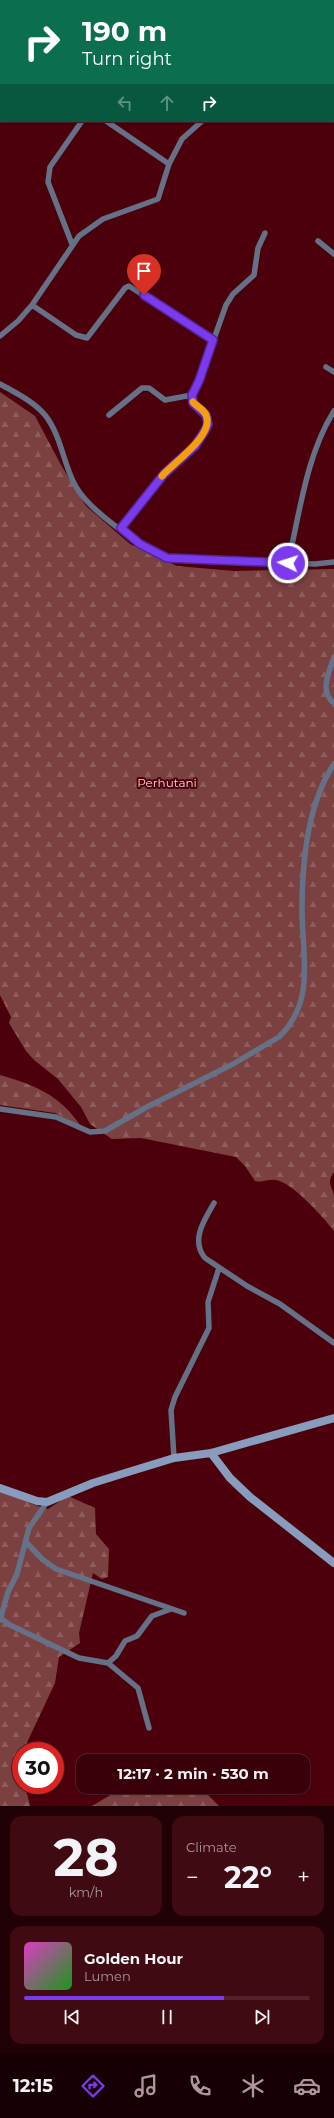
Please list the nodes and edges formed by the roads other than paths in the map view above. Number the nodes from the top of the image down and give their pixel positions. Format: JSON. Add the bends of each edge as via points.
{"nodes":[{"id":1,"x":81,"y":122,"type":"edge"},
{"id":2,"x":107,"y":122,"type":"edge"},
{"id":3,"x":201,"y":122,"type":"edge"},
{"id":4,"x":169,"y":164,"type":"junction"},
{"id":5,"x":265,"y":233,"type":"dead end"},
{"id":6,"x":318,"y":241,"type":"dead end"},
{"id":7,"x":72,"y":244,"type":"junction"},
{"id":8,"x":334,"y":254,"type":"edge"},
{"id":9,"x":32,"y":305,"type":"junction"},
{"id":10,"x":0,"y":336,"type":"edge"},
{"id":11,"x":213,"y":340,"type":"junction"},
{"id":12,"x":326,"y":367,"type":"dead end"},
{"id":13,"x":334,"y":372,"type":"edge"},
{"id":14,"x":0,"y":384,"type":"edge"},
{"id":15,"x":192,"y":395,"type":"junction"},
{"id":16,"x":334,"y":411,"type":"edge"},
{"id":17,"x":109,"y":415,"type":"dead end"},
{"id":18,"x":121,"y":528,"type":"junction"},
{"id":19,"x":334,"y":562,"type":"edge"},
{"id":20,"x":288,"y":563,"type":"junction"},
{"id":21,"x":334,"y":657,"type":"edge"},
{"id":22,"x":334,"y":703,"type":"edge"},
{"id":23,"x":334,"y":764,"type":"edge"},
{"id":24,"x":0,"y":1109,"type":"edge"},
{"id":25,"x":214,"y":1203,"type":"dead end"},
{"id":26,"x":219,"y":1268,"type":"junction"},
{"id":27,"x":334,"y":1343,"type":"edge"},
{"id":28,"x":334,"y":1418,"type":"edge"},
{"id":29,"x":211,"y":1453,"type":"junction"},
{"id":30,"x":174,"y":1458,"type":"junction"},
{"id":31,"x":0,"y":1488,"type":"edge"},
{"id":32,"x":37,"y":1501,"type":"junction"},
{"id":33,"x":47,"y":1502,"type":"junction"},
{"id":34,"x":40,"y":1512,"type":"junction"},
{"id":35,"x":26,"y":1542,"type":"junction"},
{"id":36,"x":334,"y":1563,"type":"edge"},
{"id":37,"x":172,"y":1609,"type":"junction"},
{"id":38,"x":184,"y":1613,"type":"dead end"},
{"id":39,"x":0,"y":1619,"type":"edge"},
{"id":40,"x":108,"y":1663,"type":"junction"},
{"id":41,"x":149,"y":1728,"type":"dead end"}],
"edges":[{"from":1,"to":7,"type":"street","via":[[50,167],[48,175],[48,182]]},
{"from":2,"to":4,"type":"street"},
{"from":3,"to":4,"type":"street","via":[[182,139]]},
{"from":4,"to":7,"type":"street","via":[[158,199],[103,219]]},
{"from":5,"to":11,"type":"street","via":[[258,248],[254,276],[229,299]]},
{"from":6,"to":8,"type":"street"},
{"from":7,"to":9,"type":"street"},
{"from":9,"to":10,"type":"street"},
{"from":9,"to":11,"type":"street","via":[[76,335],[87,338],[129,286]]},
{"from":11,"to":15,"type":"street"},
{"from":12,"to":13,"type":"street"},
{"from":14,"to":18,"type":"street","via":[[33,404],[44,415],[53,428],[72,477],[85,500]]},
{"from":15,"to":17,"type":"street","via":[[165,400],[149,388],[142,388]]},
{"from":15,"to":18,"type":"street","via":[[193,403],[206,415],[206,429],[192,449],[164,474]]},
{"from":16,"to":20,"type":"street","via":[[320,433],[313,455]]},
{"from":18,"to":20,"type":"street","via":[[140,544],[167,558]]},
{"from":19,"to":20,"type":"street"},
{"from":21,"to":22,"type":"street","via":[[326,687],[328,697]]},
{"from":23,"to":24,"type":"street","via":[[317,795],[310,825],[303,876],[304,992],[297,1011],[285,1031],[233,1064],[105,1131],[90,1132],[56,1116]]},
{"from":25,"to":26,"type":"street","via":[[200,1228],[199,1239],[202,1256]]},
{"from":26,"to":27,"type":"street","via":[[280,1304]]},
{"from":26,"to":30,"type":"street","via":[[208,1302],[209,1328],[171,1410]]},
{"from":28,"to":29,"type":"street"},
{"from":29,"to":30,"type":"street"},
{"from":29,"to":36,"type":"street","via":[[230,1478],[250,1497]]},
{"from":30,"to":33,"type":"street","via":[[93,1483]]},
{"from":31,"to":32,"type":"street"},
{"from":32,"to":33,"type":"street"},
{"from":32,"to":34,"type":"street"},
{"from":33,"to":34,"type":"street"},
{"from":34,"to":35,"type":"street","via":[[29,1528]]},
{"from":35,"to":37,"type":"street","via":[[42,1559],[56,1568]]},
{"from":35,"to":39,"type":"street"},
{"from":37,"to":38,"type":"street"},
{"from":37,"to":40,"type":"street","via":[[152,1616],[137,1636],[125,1641],[116,1656]]},
{"from":39,"to":40,"type":"street","via":[[79,1658]]},
{"from":40,"to":41,"type":"street","via":[[140,1691]]}]}
